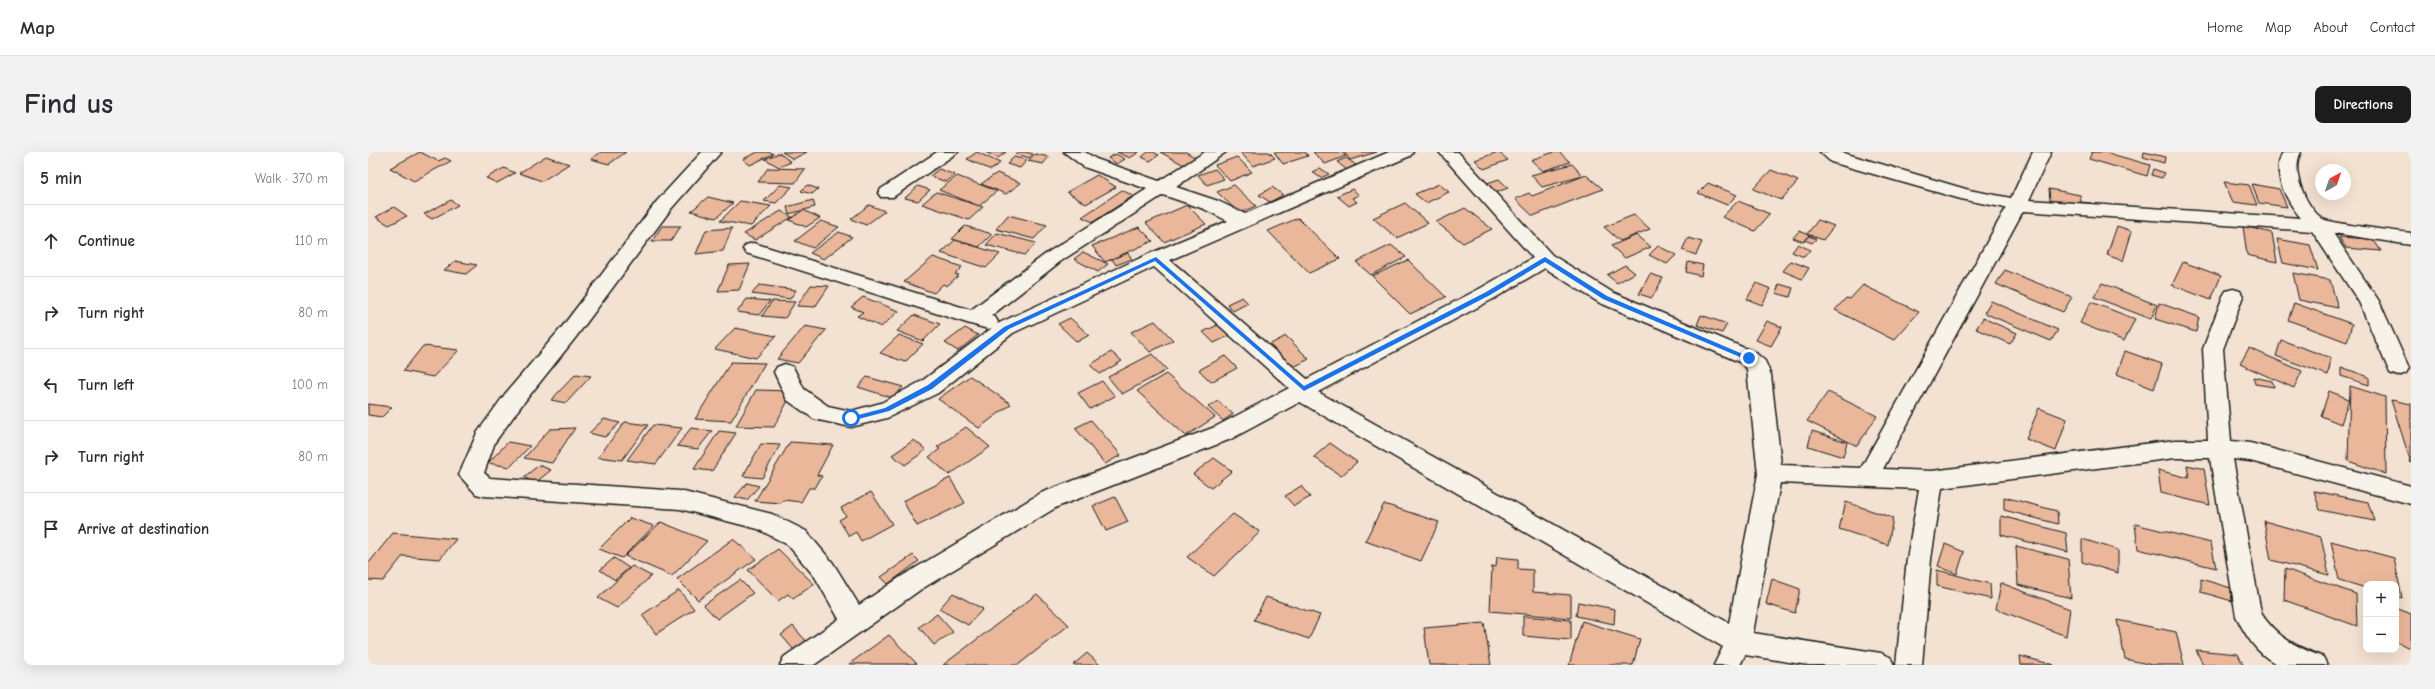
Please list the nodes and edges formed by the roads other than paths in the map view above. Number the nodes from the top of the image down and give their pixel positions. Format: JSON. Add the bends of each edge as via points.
{"nodes":[{"id":1,"x":712,"y":152,"type":"edge"},
{"id":2,"x":949,"y":152,"type":"edge"},
{"id":3,"x":1074,"y":152,"type":"edge"},
{"id":4,"x":1217,"y":152,"type":"edge"},
{"id":5,"x":1404,"y":152,"type":"edge"},
{"id":6,"x":1448,"y":152,"type":"edge"},
{"id":7,"x":1829,"y":152,"type":"edge"},
{"id":8,"x":2042,"y":152,"type":"edge"},
{"id":9,"x":2292,"y":152,"type":"edge"},
{"id":10,"x":1866,"y":159,"type":"edge"},
{"id":11,"x":1164,"y":188,"type":"junction"},
{"id":12,"x":887,"y":193,"type":"dead end"},
{"id":13,"x":2017,"y":205,"type":"junction"},
{"id":14,"x":1242,"y":221,"type":"junction"},
{"id":15,"x":2318,"y":225,"type":"junction"},
{"id":16,"x":2411,"y":239,"type":"edge"},
{"id":17,"x":753,"y":249,"type":"dead end"},
{"id":18,"x":1156,"y":258,"type":"junction"},
{"id":19,"x":1545,"y":259,"type":"junction"},
{"id":20,"x":2233,"y":296,"type":"dead end"},
{"id":21,"x":995,"y":302,"type":"junction"},
{"id":22,"x":974,"y":318,"type":"junction"},
{"id":23,"x":1006,"y":328,"type":"junction"},
{"id":24,"x":2398,"y":368,"type":"dead end"},
{"id":25,"x":785,"y":372,"type":"dead end"},
{"id":26,"x":1302,"y":391,"type":"junction"},
{"id":27,"x":2220,"y":449,"type":"junction"},
{"id":28,"x":1770,"y":474,"type":"junction"},
{"id":29,"x":1867,"y":478,"type":"junction"},
{"id":30,"x":1932,"y":480,"type":"junction"},
{"id":31,"x":2411,"y":495,"type":"edge"},
{"id":32,"x":855,"y":622,"type":"junction"},
{"id":33,"x":1738,"y":642,"type":"junction"},
{"id":34,"x":793,"y":665,"type":"edge"},
{"id":35,"x":1726,"y":665,"type":"edge"},
{"id":36,"x":1881,"y":665,"type":"edge"},
{"id":37,"x":1909,"y":665,"type":"edge"},
{"id":38,"x":2314,"y":665,"type":"edge"}],
"edges":[{"from":1,"to":32,"type":"street","via":[[664,205],[570,332],[513,400],[485,440],[471,475],[484,487],[680,500],[764,521],[797,538],[824,570]]},
{"from":2,"to":12,"type":"street"},
{"from":3,"to":11,"type":"street","via":[[1090,163]]},
{"from":4,"to":11,"type":"street"},
{"from":5,"to":14,"type":"street"},
{"from":6,"to":19,"type":"street"},
{"from":7,"to":10,"type":"street","via":[[1837,158]]},
{"from":8,"to":13,"type":"street"},
{"from":9,"to":15,"type":"street","via":[[2288,159],[2290,184],[2301,206]]},
{"from":10,"to":13,"type":"street","via":[[1968,196]]},
{"from":11,"to":14,"type":"street","via":[[1211,205]]},
{"from":11,"to":21,"type":"street","via":[[1054,257]]},
{"from":13,"to":15,"type":"street"},
{"from":13,"to":29,"type":"street"},
{"from":14,"to":18,"type":"street"},
{"from":15,"to":16,"type":"street"},
{"from":15,"to":24,"type":"street","via":[[2369,301]]},
{"from":17,"to":22,"type":"street"},
{"from":18,"to":23,"type":"street"},
{"from":18,"to":26,"type":"street"},
{"from":19,"to":26,"type":"street","via":[[1488,293]]},
{"from":19,"to":28,"type":"street","via":[[1605,297],[1749,358],[1757,366],[1760,375]]},
{"from":20,"to":27,"type":"street","via":[[2213,349]]},
{"from":21,"to":22,"type":"street"},
{"from":21,"to":23,"type":"street"},
{"from":22,"to":23,"type":"street"},
{"from":23,"to":25,"type":"street","via":[[930,387],[887,410],[851,418],[822,413],[795,394]]},
{"from":26,"to":32,"type":"street","via":[[1224,433],[1049,500],[912,583]]},
{"from":26,"to":33,"type":"street"},
{"from":27,"to":30,"type":"street","via":[[2175,449]]},
{"from":27,"to":31,"type":"street","via":[[2250,452]]},
{"from":27,"to":38,"type":"street","via":[[2249,616],[2263,639],[2290,658]]},
{"from":28,"to":29,"type":"street"},
{"from":28,"to":33,"type":"street"},
{"from":29,"to":30,"type":"street"},
{"from":30,"to":37,"type":"street","via":[[1919,559]]},
{"from":32,"to":34,"type":"street"},
{"from":33,"to":35,"type":"street"},
{"from":33,"to":36,"type":"street"}]}
